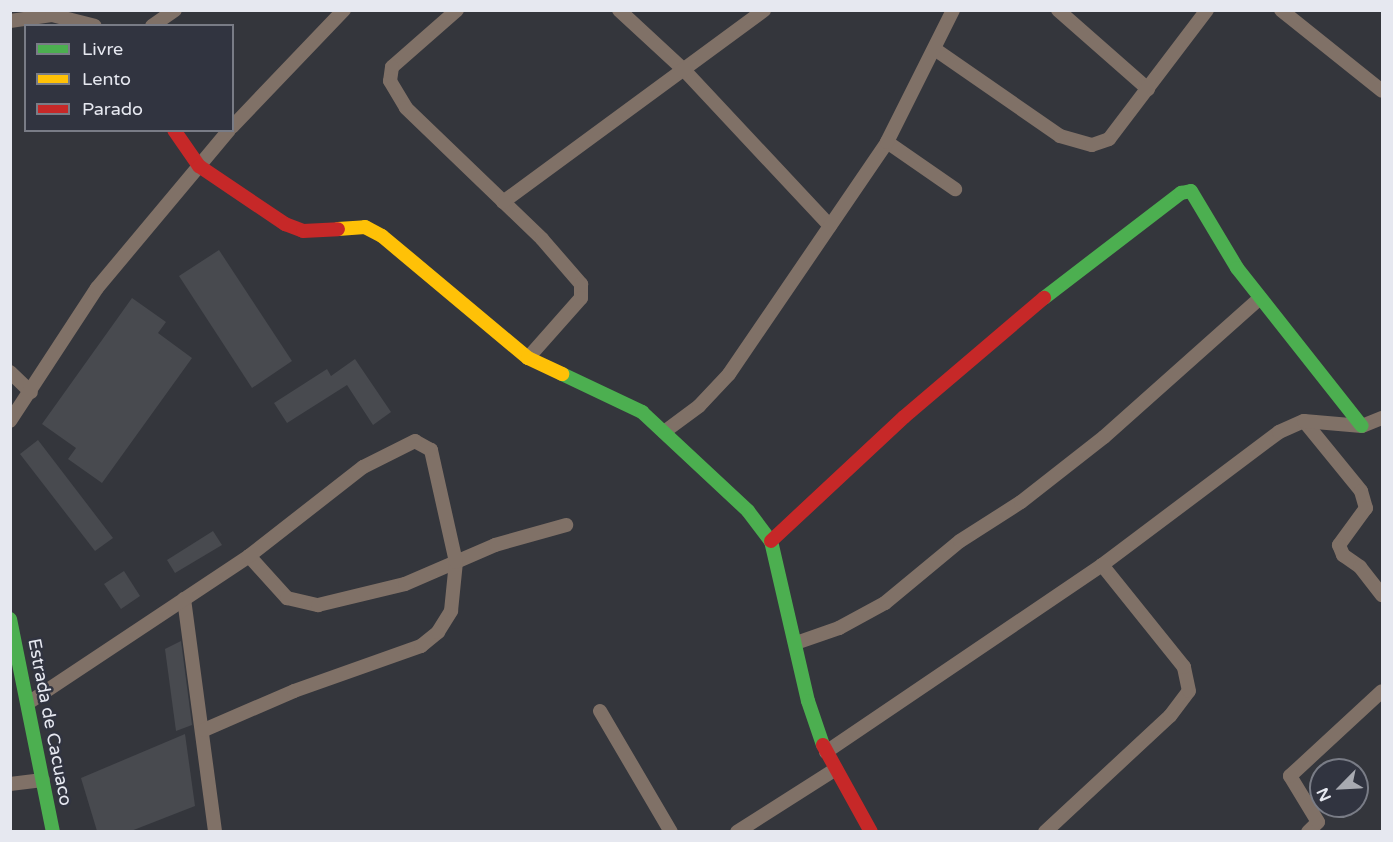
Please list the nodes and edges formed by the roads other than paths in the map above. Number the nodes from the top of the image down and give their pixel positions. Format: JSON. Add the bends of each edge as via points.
{"nodes":[{"id":1,"x":175,"y":10,"type":"edge"},
{"id":2,"x":344,"y":10,"type":"edge"},
{"id":3,"x":457,"y":10,"type":"edge"},
{"id":4,"x":619,"y":10,"type":"edge"},
{"id":5,"x":764,"y":10,"type":"edge"},
{"id":6,"x":953,"y":10,"type":"edge"},
{"id":7,"x":1058,"y":10,"type":"edge"},
{"id":8,"x":1207,"y":10,"type":"edge"},
{"id":9,"x":1286,"y":12,"type":"edge"},
{"id":10,"x":10,"y":21,"type":"edge"},
{"id":11,"x":87,"y":24,"type":"edge"},
{"id":12,"x":155,"y":24,"type":"edge"},
{"id":13,"x":936,"y":50,"type":"junction"},
{"id":14,"x":685,"y":71,"type":"junction"},
{"id":15,"x":1148,"y":88,"type":"junction"},
{"id":16,"x":1383,"y":91,"type":"edge"},
{"id":17,"x":234,"y":125,"type":"edge"},
{"id":18,"x":175,"y":132,"type":"edge"},
{"id":19,"x":227,"y":132,"type":"edge"},
{"id":20,"x":887,"y":142,"type":"junction"},
{"id":21,"x":199,"y":166,"type":"junction"},
{"id":22,"x":955,"y":189,"type":"dead end"},
{"id":23,"x":503,"y":202,"type":"junction"},
{"id":24,"x":830,"y":226,"type":"junction"},
{"id":25,"x":1260,"y":298,"type":"junction"},
{"id":26,"x":528,"y":358,"type":"junction"},
{"id":27,"x":10,"y":372,"type":"edge"},
{"id":28,"x":31,"y":392,"type":"junction"},
{"id":29,"x":1383,"y":418,"type":"edge"},
{"id":30,"x":10,"y":421,"type":"edge"},
{"id":31,"x":1304,"y":421,"type":"junction"},
{"id":32,"x":1362,"y":426,"type":"junction"},
{"id":33,"x":664,"y":432,"type":"junction"},
{"id":34,"x":566,"y":525,"type":"dead end"},
{"id":35,"x":771,"y":541,"type":"junction"},
{"id":36,"x":249,"y":556,"type":"junction"},
{"id":37,"x":456,"y":562,"type":"junction"},
{"id":38,"x":1102,"y":565,"type":"junction"},
{"id":39,"x":1383,"y":595,"type":"edge"},
{"id":40,"x":184,"y":599,"type":"junction"},
{"id":41,"x":10,"y":619,"type":"edge"},
{"id":42,"x":796,"y":644,"type":"junction"},
{"id":43,"x":1383,"y":691,"type":"edge"},
{"id":44,"x":28,"y":703,"type":"junction"},
{"id":45,"x":600,"y":711,"type":"dead end"},
{"id":46,"x":204,"y":730,"type":"junction"},
{"id":47,"x":826,"y":752,"type":"junction"},
{"id":48,"x":836,"y":769,"type":"junction"},
{"id":49,"x":43,"y":780,"type":"junction"},
{"id":50,"x":10,"y":784,"type":"edge"},
{"id":51,"x":53,"y":831,"type":"edge"},
{"id":52,"x":215,"y":831,"type":"edge"},
{"id":53,"x":671,"y":831,"type":"edge"},
{"id":54,"x":737,"y":831,"type":"edge"},
{"id":55,"x":872,"y":831,"type":"edge"},
{"id":56,"x":1045,"y":831,"type":"edge"},
{"id":57,"x":1308,"y":831,"type":"edge"}],
"edges":[{"from":1,"to":12,"type":"street"},
{"from":2,"to":17,"type":"street"},
{"from":3,"to":23,"type":"street","via":[[392,67],[390,81],[406,108]]},
{"from":4,"to":14,"type":"street"},
{"from":5,"to":14,"type":"street"},
{"from":6,"to":13,"type":"street"},
{"from":7,"to":15,"type":"street"},
{"from":8,"to":15,"type":"street"},
{"from":9,"to":16,"type":"street"},
{"from":10,"to":11,"type":"street","via":[[52,15]]},
{"from":13,"to":15,"type":"street","via":[[1060,136],[1092,145],[1109,139]]},
{"from":13,"to":20,"type":"street"},
{"from":14,"to":23,"type":"street"},
{"from":14,"to":24,"type":"street"},
{"from":18,"to":21,"type":"main road"},
{"from":19,"to":21,"type":"street"},
{"from":20,"to":22,"type":"street"},
{"from":20,"to":24,"type":"street"},
{"from":21,"to":26,"type":"main road","via":[[228,190],[294,227],[365,227],[382,236]]},
{"from":21,"to":28,"type":"street","via":[[97,288]]},
{"from":23,"to":26,"type":"street","via":[[581,284],[581,298]]},
{"from":24,"to":33,"type":"street","via":[[729,374],[699,406]]},
{"from":25,"to":32,"type":"main road"},
{"from":25,"to":35,"type":"main road","via":[[1200,200],[1191,191],[1181,193],[1048,295],[904,417]]},
{"from":25,"to":42,"type":"street","via":[[1104,437],[1022,502],[960,542],[885,603],[838,628]]},
{"from":26,"to":33,"type":"main road","via":[[617,398]]},
{"from":27,"to":28,"type":"street"},
{"from":28,"to":30,"type":"street"},
{"from":29,"to":32,"type":"street"},
{"from":31,"to":32,"type":"street"},
{"from":31,"to":38,"type":"street","via":[[1247,452]]},
{"from":31,"to":39,"type":"street","via":[[1361,491],[1366,508],[1339,545],[1342,555],[1368,575]]},
{"from":33,"to":35,"type":"main road","via":[[748,511]]},
{"from":34,"to":37,"type":"street","via":[[495,545]]},
{"from":35,"to":42,"type":"main road"},
{"from":36,"to":37,"type":"street","via":[[287,598],[318,604],[405,584]]},
{"from":36,"to":37,"type":"street","via":[[363,467],[415,441],[431,450]]},
{"from":36,"to":40,"type":"street"},
{"from":37,"to":46,"type":"street","via":[[451,610],[438,632],[421,646],[294,691]]},
{"from":38,"to":47,"type":"street"},
{"from":38,"to":56,"type":"street","via":[[1184,667],[1189,691],[1170,716]]},
{"from":40,"to":44,"type":"street"},
{"from":40,"to":46,"type":"street"},
{"from":41,"to":44,"type":"main road","name":"Estrada de Cacuaco"},
{"from":42,"to":47,"type":"main road","via":[[808,701]]},
{"from":43,"to":57,"type":"street","via":[[1290,776],[1318,822]]},
{"from":44,"to":49,"type":"main road","name":"Estrada de Cacuaco"},
{"from":45,"to":53,"type":"street"},
{"from":46,"to":52,"type":"street"},
{"from":47,"to":48,"type":"main road"},
{"from":48,"to":54,"type":"street"},
{"from":48,"to":55,"type":"main road"},
{"from":49,"to":50,"type":"street"},
{"from":49,"to":51,"type":"main road","name":"Estrada de Cacuaco"}]}
